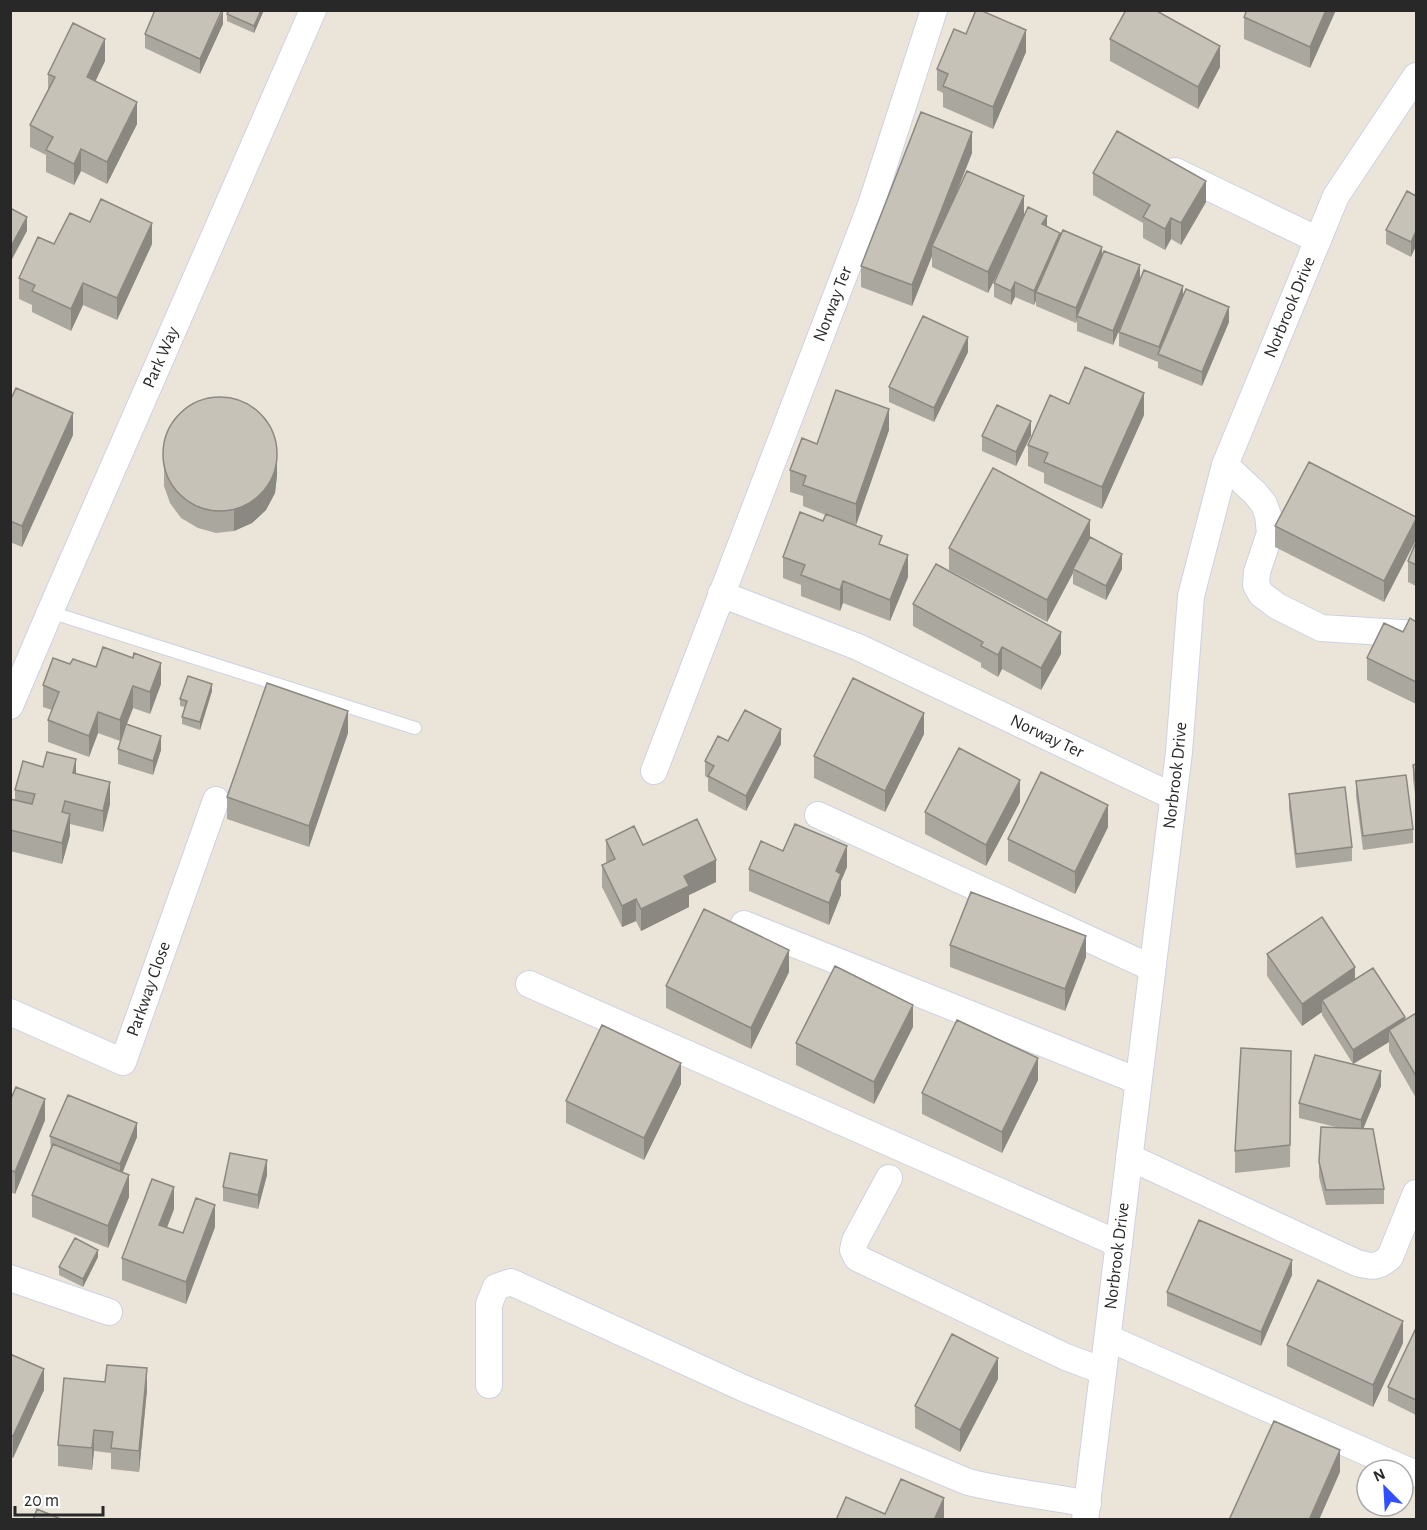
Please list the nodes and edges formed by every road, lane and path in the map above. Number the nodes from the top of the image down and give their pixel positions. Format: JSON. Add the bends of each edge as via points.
{"nodes":[{"id":1,"x":313,"y":10,"type":"edge"},
{"id":2,"x":934,"y":10,"type":"edge"},
{"id":3,"x":1416,"y":76,"type":"edge"},
{"id":4,"x":1158,"y":163,"type":"edge"},
{"id":5,"x":1318,"y":240,"type":"junction"},
{"id":6,"x":1225,"y":465,"type":"junction"},
{"id":7,"x":721,"y":594,"type":"junction"},
{"id":8,"x":50,"y":612,"type":"junction"},
{"id":9,"x":1416,"y":634,"type":"edge"},
{"id":10,"x":10,"y":706,"type":"edge"},
{"id":11,"x":415,"y":728,"type":"dead end"},
{"id":12,"x":654,"y":771,"type":"dead end"},
{"id":13,"x":1172,"y":796,"type":"junction"},
{"id":14,"x":216,"y":800,"type":"dead end"},
{"id":15,"x":818,"y":815,"type":"dead end"},
{"id":16,"x":744,"y":924,"type":"dead end"},
{"id":17,"x":1152,"y":968,"type":"junction"},
{"id":18,"x":529,"y":984,"type":"dead end"},
{"id":19,"x":10,"y":1012,"type":"edge"},
{"id":20,"x":1138,"y":1081,"type":"junction"},
{"id":21,"x":1129,"y":1157,"type":"junction"},
{"id":22,"x":889,"y":1178,"type":"dead end"},
{"id":23,"x":1416,"y":1193,"type":"edge"},
{"id":24,"x":1119,"y":1244,"type":"junction"},
{"id":25,"x":10,"y":1278,"type":"edge"},
{"id":26,"x":109,"y":1312,"type":"dead end"},
{"id":27,"x":1108,"y":1338,"type":"junction"},
{"id":28,"x":1104,"y":1371,"type":"junction"},
{"id":29,"x":489,"y":1385,"type":"dead end"},
{"id":30,"x":1416,"y":1474,"type":"edge"},
{"id":31,"x":1086,"y":1512,"type":"edge"}],
"edges":[{"from":1,"to":8,"type":"street","name":"Park Way"},
{"from":2,"to":7,"type":"street","name":"Norway Ter","via":[[871,205]]},
{"from":3,"to":5,"type":"street","name":"Norbrook Drive","via":[[1336,196]]},
{"from":4,"to":5,"type":"street"},
{"from":5,"to":6,"type":"street","name":"Norbrook Drive"},
{"from":6,"to":9,"type":"street","via":[[1255,493],[1268,515],[1270,532],[1257,572],[1256,585],[1261,594],[1321,628]]},
{"from":6,"to":13,"type":"street","name":"Norbrook Drive","via":[[1191,596]]},
{"from":7,"to":12,"type":"street","name":"Norway Ter"},
{"from":7,"to":13,"type":"street","name":"Norway Ter","via":[[858,647]]},
{"from":8,"to":10,"type":"street","name":"Park Way"},
{"from":8,"to":11,"type":"lane"},
{"from":13,"to":17,"type":"street","name":"Norbrook Drive"},
{"from":14,"to":19,"type":"street","name":"Parkway Close","via":[[123,1062]]},
{"from":15,"to":17,"type":"street"},
{"from":16,"to":20,"type":"street"},
{"from":17,"to":20,"type":"street","name":"Norbrook Drive"},
{"from":18,"to":24,"type":"street"},
{"from":20,"to":21,"type":"street","name":"Norbrook Drive"},
{"from":21,"to":23,"type":"street","via":[[1370,1266],[1382,1265],[1390,1257]]},
{"from":21,"to":24,"type":"street","name":"Norbrook Drive"},
{"from":22,"to":28,"type":"street","via":[[855,1241],[853,1250],[857,1258],[1066,1357]]},
{"from":24,"to":27,"type":"street","name":"Norbrook Drive"},
{"from":25,"to":26,"type":"street"},
{"from":27,"to":28,"type":"street","name":"Norbrook Drive"},
{"from":27,"to":30,"type":"street"},
{"from":28,"to":31,"type":"street","name":"Norbrook Drive"},
{"from":29,"to":31,"type":"street","via":[[489,1304],[496,1287],[512,1281],[742,1388],[968,1482],[1051,1497]]}]}
